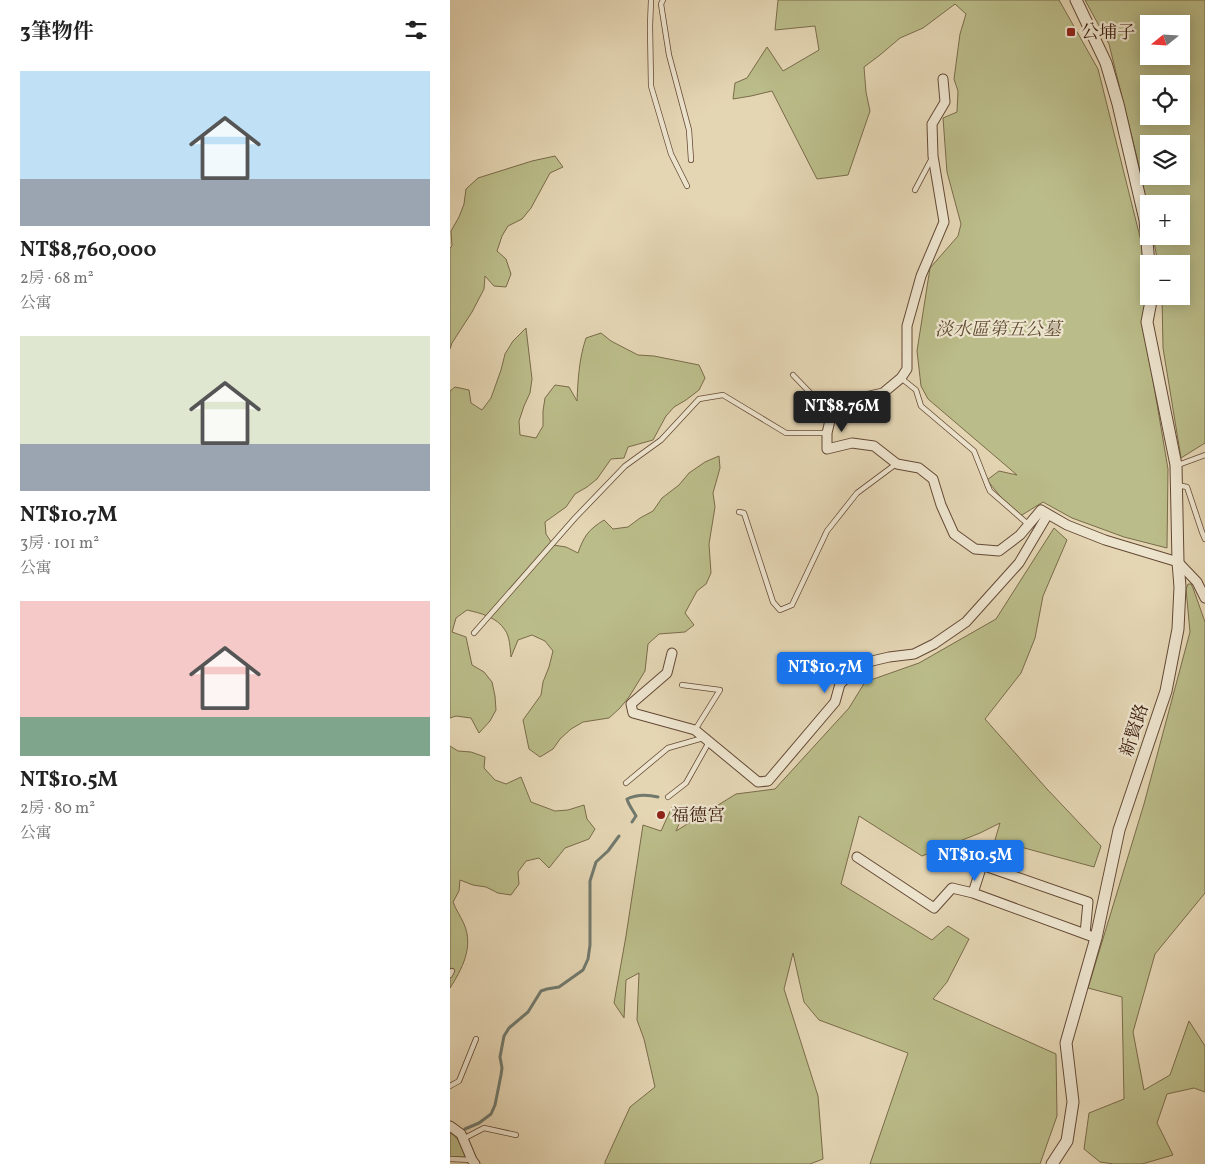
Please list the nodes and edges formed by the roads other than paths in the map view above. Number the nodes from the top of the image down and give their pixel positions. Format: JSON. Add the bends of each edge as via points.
{"nodes":[{"id":1,"x":651,"y":0,"type":"edge"},
{"id":2,"x":663,"y":0,"type":"edge"},
{"id":3,"x":1076,"y":0,"type":"edge"},
{"id":4,"x":943,"y":79,"type":"dead end"},
{"id":5,"x":933,"y":156,"type":"junction"},
{"id":6,"x":691,"y":160,"type":"dead end"},
{"id":7,"x":686,"y":186,"type":"dead end"},
{"id":8,"x":915,"y":190,"type":"dead end"},
{"id":9,"x":1148,"y":255,"type":"edge"},
{"id":10,"x":1150,"y":305,"type":"edge"},
{"id":11,"x":793,"y":375,"type":"dead end"},
{"id":12,"x":901,"y":378,"type":"junction"},
{"id":13,"x":834,"y":404,"type":"junction"},
{"id":14,"x":827,"y":434,"type":"junction"},
{"id":15,"x":1205,"y":455,"type":"edge"},
{"id":16,"x":897,"y":464,"type":"junction"},
{"id":17,"x":1176,"y":466,"type":"junction"},
{"id":18,"x":1177,"y":485,"type":"junction"},
{"id":19,"x":739,"y":512,"type":"dead end"},
{"id":20,"x":1048,"y":514,"type":"junction"},
{"id":21,"x":1029,"y":525,"type":"junction"},
{"id":22,"x":1205,"y":539,"type":"edge"},
{"id":23,"x":1178,"y":562,"type":"junction"},
{"id":24,"x":1205,"y":598,"type":"edge"},
{"id":25,"x":474,"y":633,"type":"dead end"},
{"id":26,"x":672,"y":652,"type":"dead end"},
{"id":27,"x":682,"y":685,"type":"dead end"},
{"id":28,"x":695,"y":730,"type":"junction"},
{"id":29,"x":706,"y":740,"type":"junction"},
{"id":30,"x":626,"y":783,"type":"dead end"},
{"id":31,"x":668,"y":797,"type":"dead end"},
{"id":32,"x":857,"y":857,"type":"dead end"},
{"id":33,"x":973,"y":893,"type":"junction"},
{"id":34,"x":1091,"y":936,"type":"junction"},
{"id":35,"x":476,"y":1039,"type":"dead end"},
{"id":36,"x":450,"y":1086,"type":"edge"},
{"id":37,"x":450,"y":1126,"type":"edge"},
{"id":38,"x":516,"y":1136,"type":"dead end"},
{"id":39,"x":463,"y":1139,"type":"junction"},
{"id":40,"x":450,"y":1159,"type":"edge"},
{"id":41,"x":474,"y":1162,"type":"edge"},
{"id":42,"x":1052,"y":1164,"type":"edge"}],
"edges":[{"from":1,"to":7,"type":"lane","via":[[651,86],[671,154]]},
{"from":2,"to":6,"type":"lane","via":[[669,55],[689,130]]},
{"from":3,"to":9,"type":"street","via":[[1106,63],[1118,104],[1144,220]]},
{"from":4,"to":5,"type":"street","via":[[945,102],[932,124]]},
{"from":5,"to":8,"type":"lane"},
{"from":5,"to":12,"type":"street","via":[[944,222],[921,276],[907,326],[907,369]]},
{"from":10,"to":17,"type":"street","name":"新賢路","via":[[1147,322]]},
{"from":11,"to":13,"type":"lane","via":[[818,401]]},
{"from":12,"to":13,"type":"street","via":[[883,393]]},
{"from":12,"to":21,"type":"lane","via":[[916,390],[921,406],[974,451],[990,491]]},
{"from":13,"to":14,"type":"street"},
{"from":14,"to":16,"type":"street","via":[[827,448],[852,443],[874,446]]},
{"from":14,"to":25,"type":"lane","via":[[786,433],[723,395],[699,399],[662,440],[625,466],[574,518]]},
{"from":15,"to":17,"type":"lane"},
{"from":16,"to":19,"type":"lane","via":[[857,493],[827,531],[792,605],[780,610],[773,602],[744,513]]},
{"from":16,"to":21,"type":"street","via":[[919,468],[933,479],[954,534],[975,550],[999,551]]},
{"from":17,"to":18,"type":"street","name":"新賢路"},
{"from":18,"to":22,"type":"lane","via":[[1187,487]]},
{"from":18,"to":23,"type":"street","name":"新賢路"},
{"from":20,"to":21,"type":"street","via":[[1041,510]]},
{"from":20,"to":23,"type":"street","via":[[1105,540]]},
{"from":20,"to":29,"type":"street","via":[[1018,563],[966,622],[914,654],[872,661],[855,670],[840,684],[835,702],[768,781],[758,782]]},
{"from":23,"to":24,"type":"street","via":[[1197,582]]},
{"from":23,"to":34,"type":"street","name":"新賢路","via":[[1178,629],[1166,690],[1119,830]]},
{"from":26,"to":28,"type":"street","via":[[667,673],[631,704],[633,713]]},
{"from":27,"to":28,"type":"lane","via":[[720,690]]},
{"from":28,"to":29,"type":"street"},
{"from":29,"to":30,"type":"lane","via":[[668,748]]},
{"from":29,"to":31,"type":"lane","via":[[686,783]]},
{"from":32,"to":33,"type":"street","via":[[934,908],[952,888]]},
{"from":33,"to":34,"type":"street"},
{"from":33,"to":34,"type":"street","via":[[982,865],[1088,902]]},
{"from":34,"to":42,"type":"street","name":"新賢路","via":[[1066,1043],[1073,1102],[1067,1141]]},
{"from":35,"to":36,"type":"lane","via":[[459,1081]]},
{"from":37,"to":39,"type":"street"},
{"from":38,"to":39,"type":"lane","via":[[484,1128]]},
{"from":39,"to":41,"type":"street"},
{"from":40,"to":41,"type":"lane"}]}
